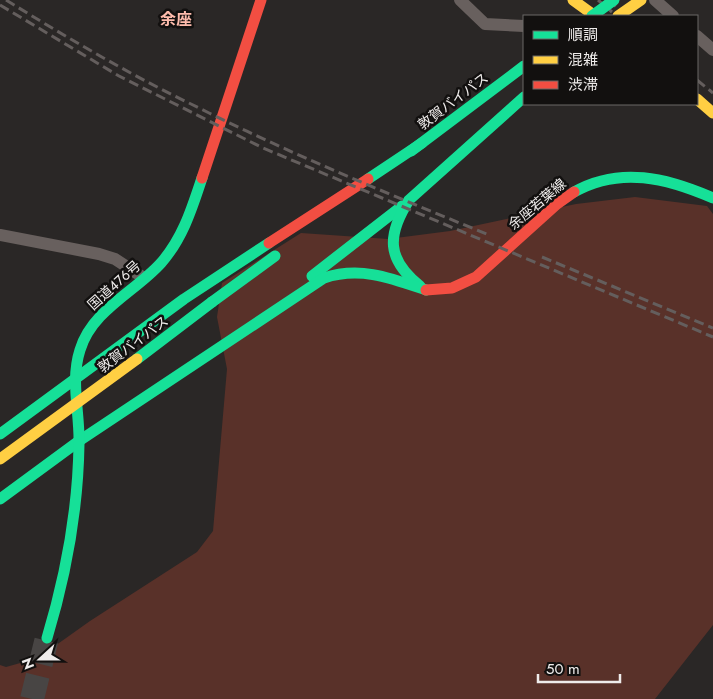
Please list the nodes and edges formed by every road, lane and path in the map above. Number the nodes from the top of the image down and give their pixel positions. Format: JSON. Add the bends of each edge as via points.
{"nodes":[{"id":1,"x":261,"y":0,"type":"edge"},
{"id":2,"x":460,"y":0,"type":"edge"},
{"id":3,"x":573,"y":0,"type":"edge"},
{"id":4,"x":614,"y":0,"type":"edge"},
{"id":5,"x":641,"y":0,"type":"edge"},
{"id":6,"x":655,"y":0,"type":"edge"},
{"id":7,"x":592,"y":15,"type":"edge"},
{"id":8,"x":594,"y":15,"type":"edge"},
{"id":9,"x":619,"y":15,"type":"edge"},
{"id":10,"x":672,"y":15,"type":"edge"},
{"id":11,"x":523,"y":26,"type":"edge"},
{"id":12,"x":698,"y":37,"type":"edge"},
{"id":13,"x":713,"y":50,"type":"edge"},
{"id":14,"x":523,"y":67,"type":"edge"},
{"id":15,"x":523,"y":85,"type":"edge"},
{"id":16,"x":510,"y":94,"type":"dead end"},
{"id":17,"x":523,"y":98,"type":"edge"},
{"id":18,"x":698,"y":100,"type":"edge"},
{"id":19,"x":713,"y":113,"type":"edge"},
{"id":20,"x":467,"y":124,"type":"dead end"},
{"id":21,"x":422,"y":143,"type":"junction"},
{"id":22,"x":680,"y":184,"type":"junction"},
{"id":23,"x":713,"y":190,"type":"edge"},
{"id":24,"x":713,"y":198,"type":"edge"},
{"id":25,"x":410,"y":200,"type":"junction"},
{"id":26,"x":330,"y":218,"type":"dead end"},
{"id":27,"x":0,"y":235,"type":"edge"},
{"id":28,"x":297,"y":239,"type":"dead end"},
{"id":29,"x":282,"y":251,"type":"dead end"},
{"id":30,"x":144,"y":278,"type":"junction"},
{"id":31,"x":426,"y":290,"type":"junction"},
{"id":32,"x":236,"y":336,"type":"junction"},
{"id":33,"x":76,"y":377,"type":"junction"},
{"id":34,"x":3,"y":431,"type":"edge"},
{"id":35,"x":79,"y":441,"type":"junction"},
{"id":36,"x":0,"y":459,"type":"edge"},
{"id":37,"x":0,"y":499,"type":"edge"},
{"id":38,"x":47,"y":638,"type":"tunnel mouth"}],
"edges":[{"from":1,"to":30,"type":"main road","name":"国道476号","via":[[188,219],[170,252]]},
{"from":2,"to":11,"type":"street","via":[[485,24]]},
{"from":3,"to":7,"type":"main road"},
{"from":4,"to":8,"type":"main road","bridge":true},
{"from":5,"to":9,"type":"main road","bridge":true},
{"from":6,"to":10,"type":"street"},
{"from":12,"to":13,"type":"street"},
{"from":14,"to":21,"type":"main road","name":"敦賀バイパス"},
{"from":15,"to":16,"type":"main road"},
{"from":17,"to":25,"type":"main road"},
{"from":18,"to":19,"type":"main road"},
{"from":20,"to":26,"type":"main road","name":"敦賀バイパス"},
{"from":21,"to":28,"type":"main road","name":"敦賀バイパス"},
{"from":21,"to":33,"type":"main road","via":[[184,299]]},
{"from":22,"to":23,"type":"main road","name":"余座若葉線"},
{"from":22,"to":24,"type":"main road","name":"余座若葉線"},
{"from":22,"to":31,"type":"main road","name":"余座若葉線","via":[[650,177],[597,180],[552,208],[464,285],[438,292]]},
{"from":25,"to":31,"type":"main road","via":[[393,229],[393,249],[403,271]]},
{"from":25,"to":32,"type":"main road"},
{"from":27,"to":30,"type":"street","via":[[99,254],[115,259]]},
{"from":29,"to":36,"type":"main road","name":"敦賀バイパス","bridge":true},
{"from":30,"to":33,"type":"main road","name":"国道476号","via":[[94,323],[80,349]]},
{"from":31,"to":32,"type":"main road","name":"余座若葉線","via":[[363,271],[335,273]]},
{"from":32,"to":35,"type":"main road"},
{"from":33,"to":34,"type":"main road"},
{"from":33,"to":35,"type":"main road","name":"国道476号"},
{"from":35,"to":37,"type":"main road"},
{"from":35,"to":38,"type":"main road","name":"国道476号","via":[[69,560]]}]}
